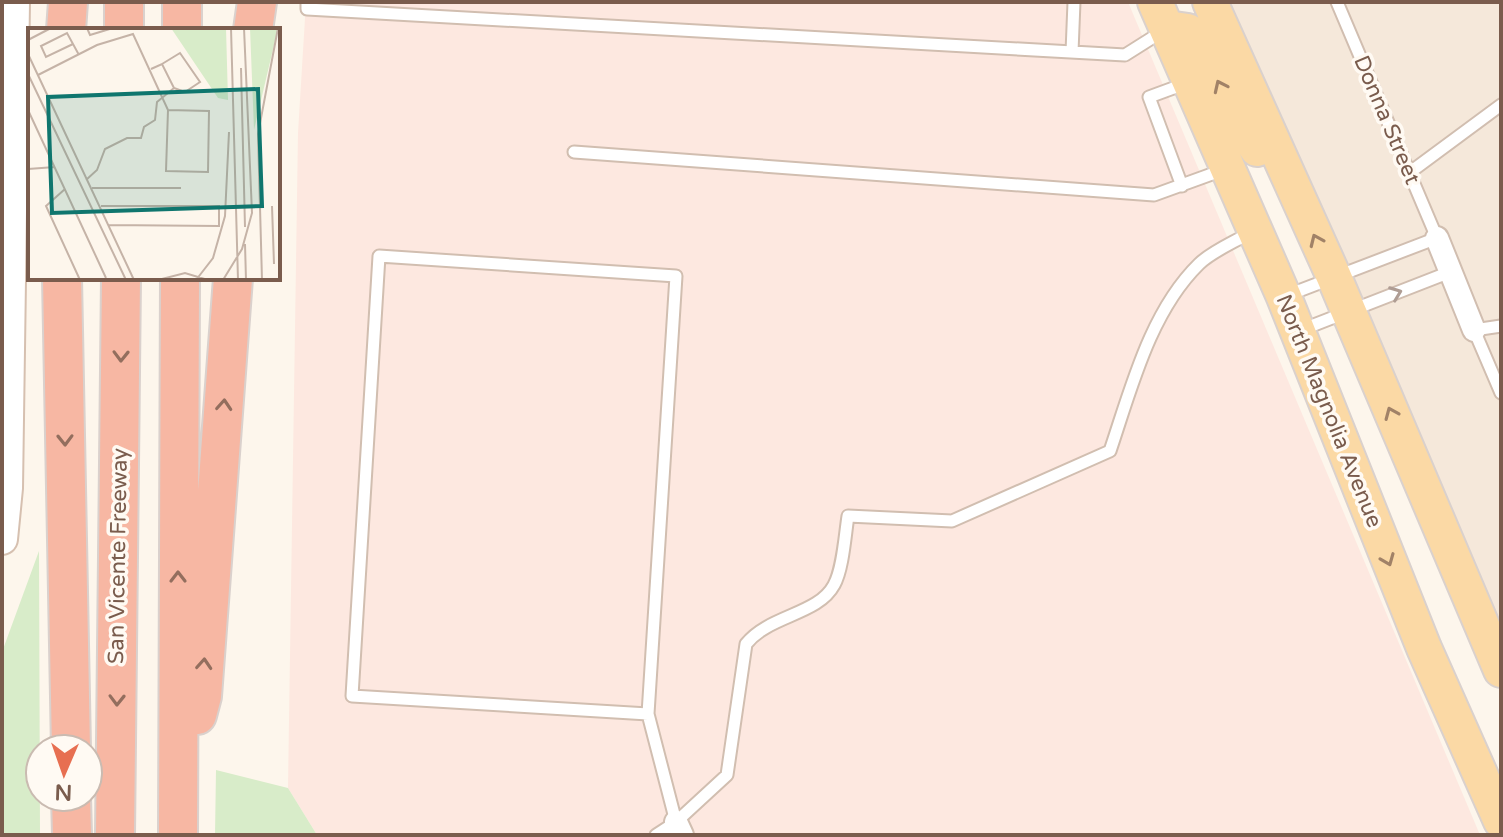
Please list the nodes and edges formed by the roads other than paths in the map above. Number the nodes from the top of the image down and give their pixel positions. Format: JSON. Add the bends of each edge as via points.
{"nodes":[{"id":1,"x":14,"y":2,"type":"edge"},
{"id":2,"x":68,"y":2,"type":"edge"},
{"id":3,"x":124,"y":2,"type":"edge"},
{"id":4,"x":182,"y":2,"type":"edge"},
{"id":5,"x":257,"y":2,"type":"edge"},
{"id":6,"x":307,"y":2,"type":"edge"},
{"id":7,"x":1074,"y":2,"type":"edge"},
{"id":8,"x":1210,"y":2,"type":"edge"},
{"id":9,"x":1337,"y":2,"type":"edge"},
{"id":10,"x":1161,"y":15,"type":"edge"},
{"id":11,"x":66,"y":28,"type":"edge"},
{"id":12,"x":124,"y":28,"type":"edge"},
{"id":13,"x":182,"y":28,"type":"edge"},
{"id":14,"x":253,"y":28,"type":"edge"},
{"id":15,"x":1072,"y":52,"type":"junction"},
{"id":16,"x":1190,"y":82,"type":"junction"},
{"id":17,"x":1501,"y":105,"type":"edge"},
{"id":18,"x":574,"y":152,"type":"dead end"},
{"id":19,"x":1284,"y":167,"type":"junction"},
{"id":20,"x":1228,"y":169,"type":"junction"},
{"id":21,"x":1409,"y":173,"type":"junction"},
{"id":22,"x":1182,"y":186,"type":"junction"},
{"id":23,"x":6,"y":189,"type":"edge"},
{"id":24,"x":1255,"y":230,"type":"junction"},
{"id":25,"x":1437,"y":238,"type":"junction"},
{"id":26,"x":1450,"y":272,"type":"junction"},
{"id":27,"x":1334,"y":277,"type":"junction"},
{"id":28,"x":62,"y":280,"type":"edge"},
{"id":29,"x":121,"y":280,"type":"edge"},
{"id":30,"x":180,"y":280,"type":"edge"},
{"id":31,"x":233,"y":280,"type":"edge"},
{"id":32,"x":1284,"y":297,"type":"junction"},
{"id":33,"x":1348,"y":312,"type":"junction"},
{"id":34,"x":6,"y":318,"type":"edge"},
{"id":35,"x":1501,"y":326,"type":"edge"},
{"id":36,"x":1474,"y":330,"type":"junction"},
{"id":37,"x":1297,"y":331,"type":"junction"},
{"id":38,"x":1501,"y":393,"type":"edge"},
{"id":39,"x":2,"y":539,"type":"edge"},
{"id":40,"x":1501,"y":670,"type":"edge"},
{"id":41,"x":648,"y":714,"type":"junction"},
{"id":42,"x":71,"y":733,"type":"edge"},
{"id":43,"x":178,"y":795,"type":"junction"},
{"id":44,"x":71,"y":813,"type":"edge"},
{"id":45,"x":1501,"y":821,"type":"edge"},
{"id":46,"x":679,"y":829,"type":"edge"},
{"id":47,"x":72,"y":835,"type":"edge"},
{"id":48,"x":115,"y":835,"type":"edge"},
{"id":49,"x":178,"y":835,"type":"edge"},
{"id":50,"x":656,"y":835,"type":"edge"}],
"edges":[{"from":1,"to":23,"type":"street"},
{"from":2,"to":11,"type":"highway"},
{"from":3,"to":12,"type":"highway"},
{"from":4,"to":13,"type":"highway"},
{"from":5,"to":14,"type":"highway"},
{"from":6,"to":15,"type":"lane","via":[[307,9]]},
{"from":7,"to":15,"type":"lane"},
{"from":8,"to":19,"type":"main road"},
{"from":9,"to":21,"type":"lane","name":"Donna Street"},
{"from":10,"to":15,"type":"lane","via":[[1125,55]]},
{"from":10,"to":16,"type":"main road","name":"North Magnolia Avenue"},
{"from":19,"to":10,"type":"main road","one_way":true,"via":[[1254,147],[1197,39]]},
{"from":16,"to":20,"type":"main road","name":"North Magnolia Avenue"},
{"from":16,"to":22,"type":"lane","via":[[1149,97]]},
{"from":17,"to":21,"type":"lane"},
{"from":18,"to":22,"type":"lane","via":[[1154,195]]},
{"from":27,"to":19,"type":"main road","one_way":true},
{"from":20,"to":22,"type":"lane"},
{"from":20,"to":24,"type":"main road","name":"North Magnolia Avenue"},
{"from":21,"to":25,"type":"lane","name":"Donna Street"},
{"from":23,"to":34,"type":"street"},
{"from":24,"to":32,"type":"main road","name":"North Magnolia Avenue"},
{"from":24,"to":46,"type":"lane","via":[[1200,263],[1172,299],[1143,351],[1110,451],[952,521],[848,516],[836,583],[823,600],[756,631],[746,644],[727,775]]},
{"from":25,"to":26,"type":"street"},
{"from":25,"to":27,"type":"lane"},
{"from":33,"to":26,"type":"lane","one_way":true},
{"from":26,"to":36,"type":"street"},
{"from":27,"to":32,"type":"lane"},
{"from":27,"to":33,"type":"main road"},
{"from":28,"to":42,"type":"highway","one_way":true},
{"from":29,"to":48,"type":"highway","name":"San Vicente Freeway","one_way":true},
{"from":43,"to":30,"type":"highway","one_way":true},
{"from":43,"to":31,"type":"highway","one_way":true,"via":[[202,696]]},
{"from":32,"to":37,"type":"main road","name":"North Magnolia Avenue"},
{"from":33,"to":37,"type":"lane"},
{"from":40,"to":33,"type":"main road","one_way":true},
{"from":34,"to":39,"type":"street"},
{"from":35,"to":36,"type":"lane"},
{"from":36,"to":38,"type":"lane"},
{"from":37,"to":45,"type":"main road","name":"North Magnolia Avenue","one_way":true,"via":[[1426,654]]},
{"from":41,"to":41,"type":"lane","via":[[676,276],[379,256],[352,696]]},
{"from":41,"to":46,"type":"lane"},
{"from":43,"to":49,"type":"highway"},
{"from":44,"to":47,"type":"highway"},
{"from":46,"to":50,"type":"lane"}]}
